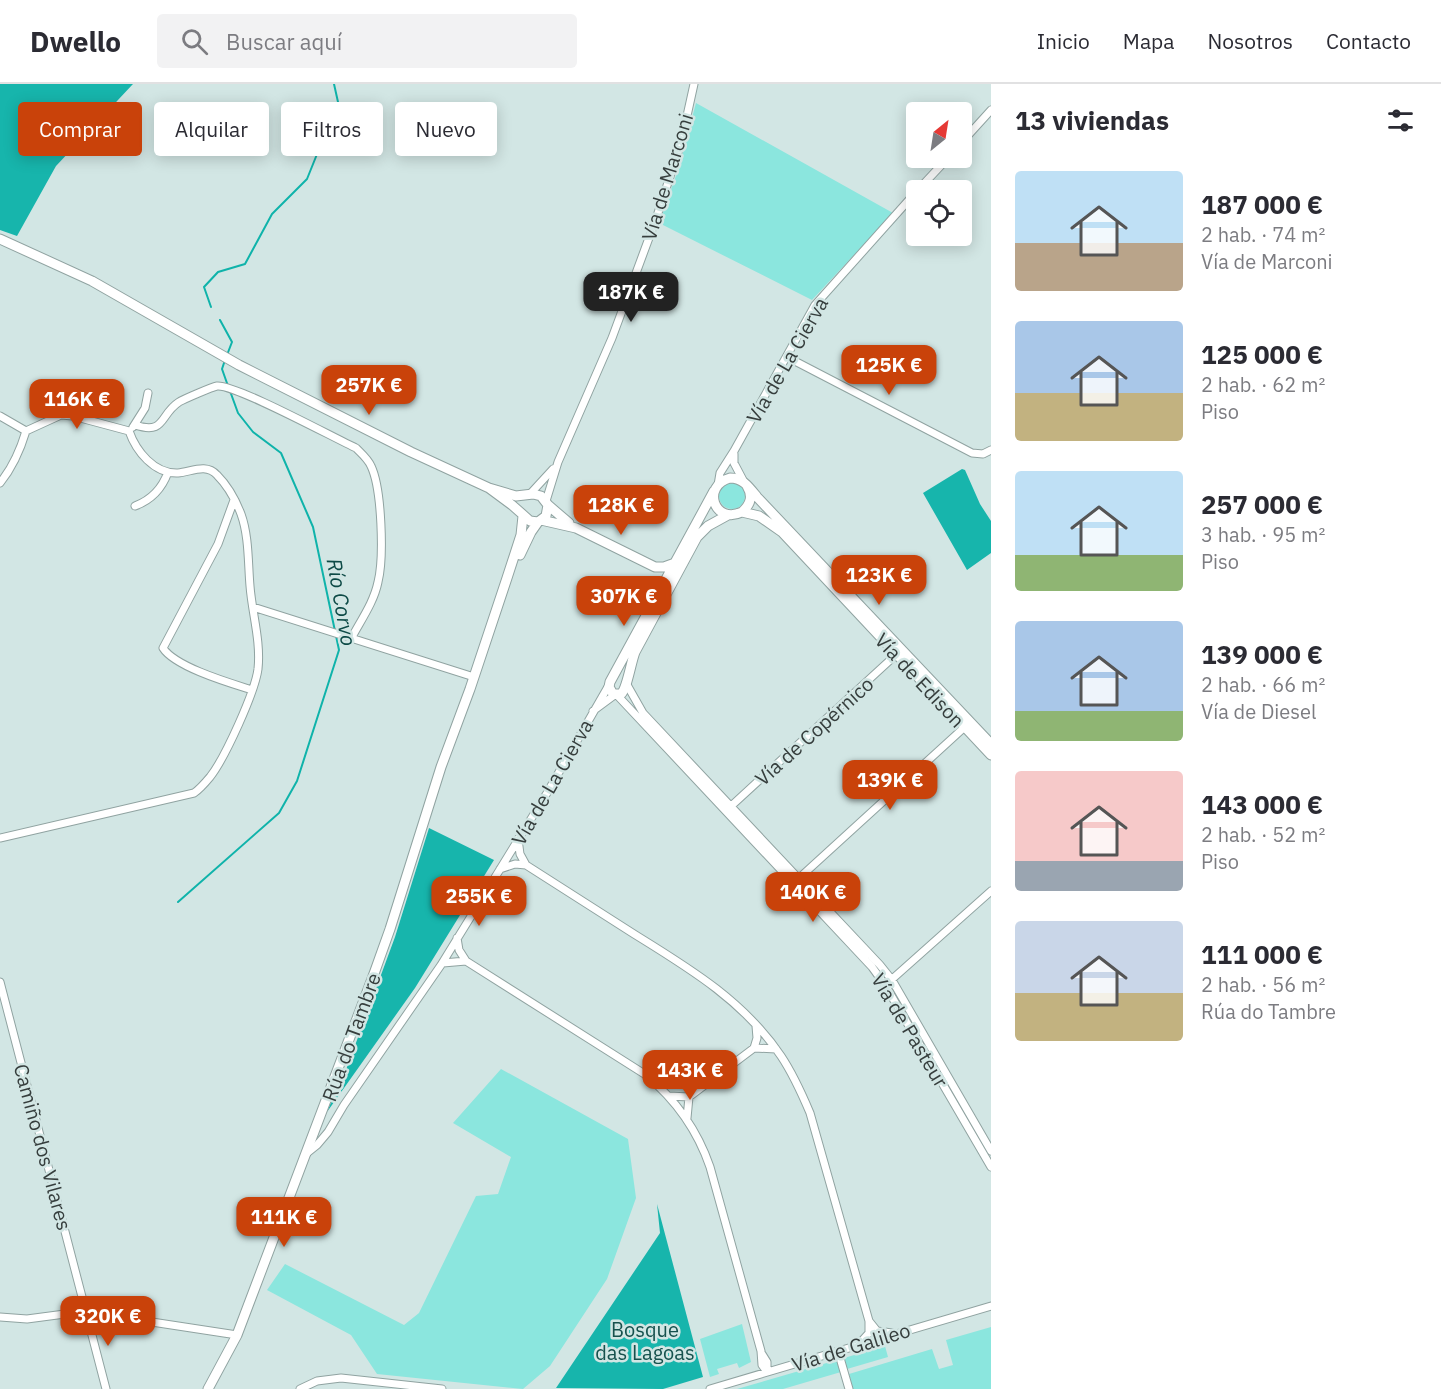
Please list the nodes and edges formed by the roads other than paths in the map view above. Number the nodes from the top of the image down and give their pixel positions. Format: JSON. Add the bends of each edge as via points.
{"nodes":[{"id":1,"x":693,"y":87,"type":"edge"},
{"id":2,"x":991,"y":110,"type":"edge"},
{"id":3,"x":972,"y":131,"type":"edge"},
{"id":4,"x":939,"y":168,"type":"edge"},
{"id":5,"x":927,"y":180,"type":"edge"},
{"id":6,"x":906,"y":203,"type":"edge"},
{"id":7,"x":0,"y":239,"type":"edge"},
{"id":8,"x":787,"y":357,"type":"junction"},
{"id":9,"x":148,"y":393,"type":"dead end"},
{"id":10,"x":0,"y":416,"type":"edge"},
{"id":11,"x":135,"y":425,"type":"junction"},
{"id":12,"x":26,"y":431,"type":"junction"},
{"id":13,"x":129,"y":431,"type":"junction"},
{"id":14,"x":991,"y":450,"type":"edge"},
{"id":15,"x":734,"y":451,"type":"junction"},
{"id":16,"x":558,"y":462,"type":"junction"},
{"id":17,"x":168,"y":472,"type":"junction"},
{"id":18,"x":0,"y":483,"type":"edge"},
{"id":19,"x":746,"y":484,"type":"junction"},
{"id":20,"x":716,"y":487,"type":"junction"},
{"id":21,"x":489,"y":488,"type":"junction"},
{"id":22,"x":529,"y":495,"type":"junction"},
{"id":23,"x":234,"y":500,"type":"junction"},
{"id":24,"x":547,"y":503,"type":"junction"},
{"id":25,"x":135,"y":506,"type":"dead end"},
{"id":26,"x":742,"y":512,"type":"junction"},
{"id":27,"x":522,"y":515,"type":"junction"},
{"id":28,"x":728,"y":515,"type":"junction"},
{"id":29,"x":540,"y":521,"type":"junction"},
{"id":30,"x":576,"y":528,"type":"junction"},
{"id":31,"x":675,"y":563,"type":"junction"},
{"id":32,"x":655,"y":567,"type":"junction"},
{"id":33,"x":507,"y":578,"type":"junction"},
{"id":34,"x":661,"y":587,"type":"junction"},
{"id":35,"x":253,"y":608,"type":"junction"},
{"id":36,"x":352,"y":638,"type":"junction"},
{"id":37,"x":899,"y":652,"type":"junction"},
{"id":38,"x":474,"y":677,"type":"junction"},
{"id":39,"x":610,"y":682,"type":"junction"},
{"id":40,"x":625,"y":683,"type":"junction"},
{"id":41,"x":252,"y":690,"type":"junction"},
{"id":42,"x":616,"y":694,"type":"junction"},
{"id":43,"x":593,"y":711,"type":"junction"},
{"id":44,"x":967,"y":725,"type":"junction"},
{"id":45,"x":991,"y":744,"type":"edge"},
{"id":46,"x":991,"y":755,"type":"edge"},
{"id":47,"x":729,"y":809,"type":"junction"},
{"id":48,"x":0,"y":838,"type":"edge"},
{"id":49,"x":518,"y":839,"type":"junction"},
{"id":50,"x":509,"y":854,"type":"junction"},
{"id":51,"x":523,"y":863,"type":"junction"},
{"id":52,"x":500,"y":869,"type":"junction"},
{"id":53,"x":799,"y":878,"type":"junction"},
{"id":54,"x":793,"y":884,"type":"junction"},
{"id":55,"x":991,"y":891,"type":"edge"},
{"id":56,"x":457,"y":938,"type":"junction"},
{"id":57,"x":449,"y":951,"type":"junction"},
{"id":58,"x":463,"y":960,"type":"junction"},
{"id":59,"x":443,"y":963,"type":"junction"},
{"id":60,"x":0,"y":982,"type":"edge"},
{"id":61,"x":889,"y":982,"type":"junction"},
{"id":62,"x":9,"y":1015,"type":"junction"},
{"id":63,"x":0,"y":1016,"type":"edge"},
{"id":64,"x":756,"y":1025,"type":"junction"},
{"id":65,"x":767,"y":1037,"type":"junction"},
{"id":66,"x":756,"y":1046,"type":"junction"},
{"id":67,"x":776,"y":1049,"type":"junction"},
{"id":68,"x":669,"y":1096,"type":"junction"},
{"id":69,"x":687,"y":1098,"type":"junction"},
{"id":70,"x":678,"y":1105,"type":"junction"},
{"id":71,"x":687,"y":1118,"type":"junction"},
{"id":72,"x":321,"y":1128,"type":"junction"},
{"id":73,"x":325,"y":1136,"type":"junction"},
{"id":74,"x":991,"y":1151,"type":"edge"},
{"id":75,"x":307,"y":1153,"type":"junction"},
{"id":76,"x":991,"y":1167,"type":"edge"},
{"id":77,"x":991,"y":1306,"type":"edge"},
{"id":78,"x":85,"y":1312,"type":"junction"},
{"id":79,"x":0,"y":1317,"type":"edge"},
{"id":80,"x":873,"y":1332,"type":"junction"},
{"id":81,"x":895,"y":1334,"type":"junction"},
{"id":82,"x":237,"y":1335,"type":"junction"},
{"id":83,"x":882,"y":1338,"type":"junction"},
{"id":84,"x":870,"y":1341,"type":"junction"},
{"id":85,"x":858,"y":1345,"type":"junction"},
{"id":86,"x":838,"y":1351,"type":"junction"},
{"id":87,"x":762,"y":1354,"type":"junction"},
{"id":88,"x":782,"y":1368,"type":"junction"},
{"id":89,"x":767,"y":1372,"type":"junction"},
{"id":90,"x":750,"y":1377,"type":"junction"},
{"id":91,"x":106,"y":1389,"type":"edge"},
{"id":92,"x":208,"y":1389,"type":"edge"},
{"id":93,"x":300,"y":1389,"type":"edge"},
{"id":94,"x":442,"y":1389,"type":"edge"},
{"id":95,"x":710,"y":1389,"type":"edge"},
{"id":96,"x":849,"y":1389,"type":"edge"}],
"edges":[{"from":1,"to":16,"type":"street","name":"Vía de Marconi","via":[[678,154],[651,233],[612,338]]},
{"from":2,"to":3,"type":"street"},
{"from":4,"to":5,"type":"street","name":"Vía de La Cierva"},
{"from":6,"to":8,"type":"street","name":"Vía de La Cierva","via":[[815,305]]},
{"from":7,"to":21,"type":"main road","via":[[92,281],[239,365]]},
{"from":8,"to":14,"type":"street","via":[[972,453]]},
{"from":8,"to":15,"type":"street","name":"Vía de La Cierva"},
{"from":9,"to":11,"type":"street"},
{"from":10,"to":12,"type":"street"},
{"from":11,"to":13,"type":"street"},
{"from":11,"to":36,"type":"street","via":[[157,427],[180,402],[218,386],[356,448],[371,466],[379,496],[381,568],[375,593]]},
{"from":12,"to":13,"type":"street","via":[[61,415]]},
{"from":12,"to":18,"type":"street","via":[[11,470]]},
{"from":13,"to":17,"type":"street","via":[[142,455]]},
{"from":15,"to":19,"type":"street","via":[[734,463]]},
{"from":15,"to":20,"type":"street","name":"Vía de La Cierva"},
{"from":16,"to":22,"type":"street","name":"Vía de Marconi"},
{"from":16,"to":24,"type":"street","name":"Vía de Marconi"},
{"from":17,"to":23,"type":"street","via":[[212,470]]},
{"from":17,"to":25,"type":"street","via":[[162,486]]},
{"from":19,"to":20,"type":"main road","via":[[730,478]]},
{"from":19,"to":26,"type":"main road","via":[[751,497]]},
{"from":19,"to":37,"type":"main road","name":"Vía de Edison"},
{"from":20,"to":28,"type":"main road","via":[[716,505]]},
{"from":20,"to":31,"type":"main road","name":"Vía de La Cierva"},
{"from":21,"to":22,"type":"main road","via":[[516,496]]},
{"from":21,"to":27,"type":"main road"},
{"from":22,"to":24,"type":"main road","via":[[541,496]]},
{"from":22,"to":27,"type":"main road","via":[[522,501]]},
{"from":23,"to":35,"type":"street","via":[[245,532]]},
{"from":23,"to":41,"type":"street","via":[[218,544],[163,648],[170,656],[204,674]]},
{"from":24,"to":29,"type":"main road","via":[[546,516]]},
{"from":24,"to":30,"type":"main road"},
{"from":26,"to":28,"type":"main road"},
{"from":26,"to":37,"type":"main road","name":"Vía de Edison","via":[[759,516],[782,532]]},
{"from":27,"to":29,"type":"main road","via":[[530,522]]},
{"from":27,"to":33,"type":"main road","via":[[521,535]]},
{"from":28,"to":40,"type":"main road","via":[[697,537],[635,652]]},
{"from":29,"to":30,"type":"main road"},
{"from":29,"to":33,"type":"main road"},
{"from":30,"to":32,"type":"main road"},
{"from":31,"to":32,"type":"main road"},
{"from":31,"to":34,"type":"main road","name":"Vía de La Cierva"},
{"from":32,"to":34,"type":"main road"},
{"from":33,"to":38,"type":"main road"},
{"from":34,"to":39,"type":"main road","name":"Vía de La Cierva"},
{"from":35,"to":36,"type":"street"},
{"from":35,"to":41,"type":"street","via":[[258,669]]},
{"from":36,"to":38,"type":"street"},
{"from":37,"to":44,"type":"main road","name":"Vía de Edison"},
{"from":37,"to":47,"type":"street","name":"Vía de Copérnico"},
{"from":38,"to":72,"type":"main road","name":"Rúa do Tambre"},
{"from":39,"to":40,"type":"main road","via":[[619,678]]},
{"from":39,"to":42,"type":"main road","via":[[610,690]]},
{"from":39,"to":43,"type":"street","name":"Vía de La Cierva"},
{"from":40,"to":42,"type":"main road","via":[[625,691]]},
{"from":40,"to":47,"type":"street","name":"Vía de Pasteur","via":[[643,713]]},
{"from":41,"to":48,"type":"street","via":[[218,765],[194,793]]},
{"from":42,"to":43,"type":"street","name":"Vía de La Cierva"},
{"from":42,"to":47,"type":"street","name":"Vía de Pasteur"},
{"from":43,"to":49,"type":"street","name":"Vía de La Cierva"},
{"from":44,"to":45,"type":"main road","name":"Vía de Edison"},
{"from":44,"to":46,"type":"main road","name":"Vía de Edison"},
{"from":44,"to":53,"type":"street"},
{"from":47,"to":53,"type":"street","name":"Vía de Pasteur"},
{"from":47,"to":54,"type":"street","name":"Vía de Pasteur"},
{"from":49,"to":50,"type":"street","name":"Vía de La Cierva"},
{"from":49,"to":51,"type":"street"},
{"from":50,"to":51,"type":"street"},
{"from":50,"to":52,"type":"street","name":"Vía de La Cierva"},
{"from":51,"to":52,"type":"street"},
{"from":51,"to":64,"type":"street","via":[[699,974]]},
{"from":52,"to":56,"type":"street","name":"Vía de La Cierva"},
{"from":53,"to":54,"type":"street"},
{"from":53,"to":61,"type":"street","name":"Vía de Pasteur","via":[[880,964]]},
{"from":54,"to":61,"type":"street","name":"Vía de Pasteur"},
{"from":55,"to":61,"type":"street"},
{"from":56,"to":57,"type":"street","name":"Vía de La Cierva"},
{"from":56,"to":58,"type":"street"},
{"from":57,"to":58,"type":"street"},
{"from":57,"to":59,"type":"street","name":"Vía de La Cierva"},
{"from":58,"to":59,"type":"street"},
{"from":58,"to":68,"type":"street","via":[[646,1075]]},
{"from":59,"to":72,"type":"street","name":"Vía de La Cierva"},
{"from":60,"to":62,"type":"street","name":"Camiño dos Vilares"},
{"from":61,"to":74,"type":"street","name":"Vía de Pasteur"},
{"from":61,"to":76,"type":"street","name":"Vía de Pasteur"},
{"from":62,"to":63,"type":"street"},
{"from":62,"to":78,"type":"street","name":"Camiño dos Vilares"},
{"from":64,"to":65,"type":"street"},
{"from":64,"to":66,"type":"street"},
{"from":65,"to":66,"type":"street"},
{"from":65,"to":67,"type":"street"},
{"from":66,"to":67,"type":"street"},
{"from":66,"to":69,"type":"street"},
{"from":67,"to":80,"type":"street","via":[[810,1113]]},
{"from":68,"to":69,"type":"street"},
{"from":68,"to":70,"type":"street"},
{"from":69,"to":70,"type":"street"},
{"from":69,"to":71,"type":"street"},
{"from":70,"to":71,"type":"street"},
{"from":71,"to":87,"type":"street","via":[[710,1167]]},
{"from":72,"to":73,"type":"street"},
{"from":72,"to":73,"type":"street","name":"Vía de La Cierva"},
{"from":72,"to":75,"type":"main road","name":"Rúa do Tambre"},
{"from":73,"to":75,"type":"street","name":"Vía de La Cierva"},
{"from":75,"to":82,"type":"main road","name":"Rúa do Tambre"},
{"from":77,"to":81,"type":"street","name":"Vía de Galileo"},
{"from":78,"to":79,"type":"street","via":[[27,1319]]},
{"from":78,"to":82,"type":"street"},
{"from":78,"to":91,"type":"street","name":"Camiño dos Vilares"},
{"from":80,"to":81,"type":"street"},
{"from":80,"to":83,"type":"street"},
{"from":80,"to":84,"type":"street"},
{"from":80,"to":85,"type":"street"},
{"from":81,"to":83,"type":"street","name":"Vía de Galileo"},
{"from":82,"to":92,"type":"main road","name":"Rúa do Tambre"},
{"from":83,"to":84,"type":"street","name":"Vía de Galileo"},
{"from":84,"to":85,"type":"street","name":"Vía de Galileo"},
{"from":85,"to":86,"type":"street","name":"Vía de Galileo"},
{"from":86,"to":88,"type":"street","name":"Vía de Galileo"},
{"from":86,"to":96,"type":"street"},
{"from":87,"to":88,"type":"street"},
{"from":87,"to":89,"type":"street"},
{"from":87,"to":90,"type":"street"},
{"from":88,"to":89,"type":"street","name":"Vía de Galileo"},
{"from":89,"to":90,"type":"street","name":"Vía de Galileo"},
{"from":90,"to":95,"type":"street","name":"Vía de Galileo"},
{"from":93,"to":94,"type":"street","via":[[317,1381],[341,1378]]}]}
